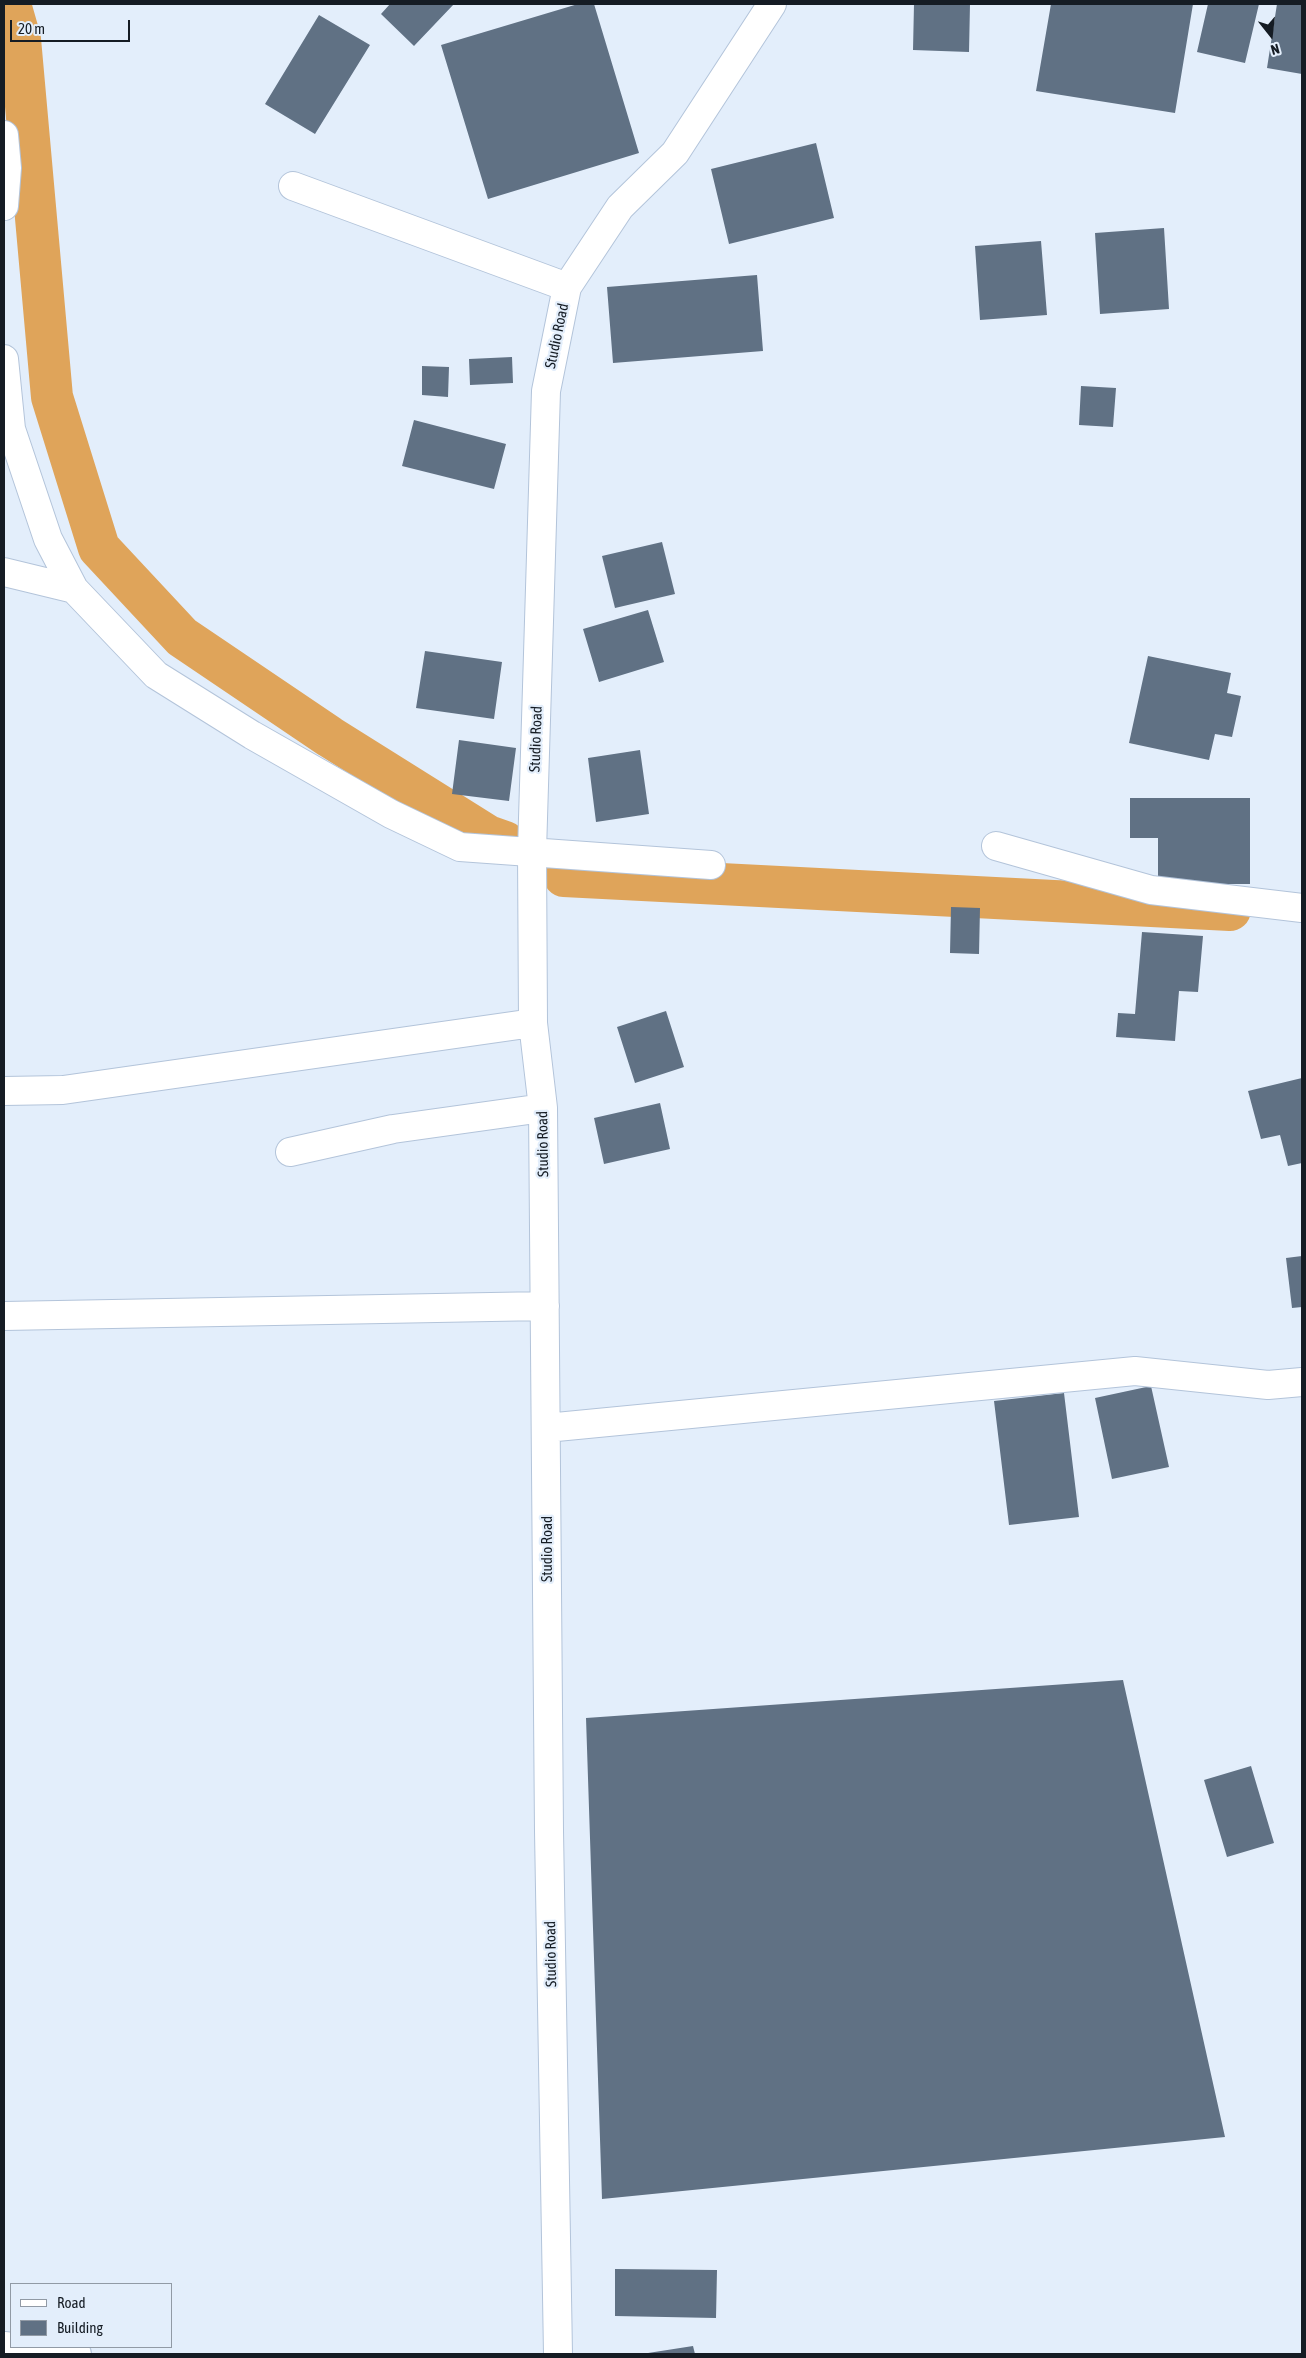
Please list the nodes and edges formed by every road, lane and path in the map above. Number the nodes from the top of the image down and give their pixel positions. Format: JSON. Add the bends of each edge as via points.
{"nodes":[{"id":1,"x":772,"y":4,"type":"edge"},
{"id":2,"x":4,"y":135,"type":"edge"},
{"id":3,"x":293,"y":186,"type":"dead end"},
{"id":4,"x":4,"y":206,"type":"edge"},
{"id":5,"x":567,"y":287,"type":"junction"},
{"id":6,"x":4,"y":359,"type":"edge"},
{"id":7,"x":4,"y":572,"type":"edge"},
{"id":8,"x":74,"y":589,"type":"junction"},
{"id":9,"x":996,"y":846,"type":"dead end"},
{"id":10,"x":532,"y":851,"type":"junction"},
{"id":11,"x":711,"y":865,"type":"dead end"},
{"id":12,"x":1302,"y":908,"type":"edge"},
{"id":13,"x":533,"y":1023,"type":"junction"},
{"id":14,"x":4,"y":1091,"type":"edge"},
{"id":15,"x":543,"y":1108,"type":"junction"},
{"id":16,"x":290,"y":1152,"type":"dead end"},
{"id":17,"x":545,"y":1306,"type":"junction"},
{"id":18,"x":4,"y":1316,"type":"edge"},
{"id":19,"x":1302,"y":1382,"type":"edge"},
{"id":20,"x":546,"y":1428,"type":"junction"},
{"id":21,"x":22,"y":2348,"type":"edge"},
{"id":22,"x":77,"y":2354,"type":"edge"},
{"id":23,"x":558,"y":2354,"type":"edge"}],
"edges":[{"from":1,"to":5,"type":"street","name":"Studio Road","via":[[675,153],[620,207]]},
{"from":2,"to":4,"type":"street","via":[[8,168]]},
{"from":3,"to":5,"type":"street"},
{"from":5,"to":10,"type":"street","name":"Studio Road","via":[[546,391]]},
{"from":6,"to":8,"type":"street","via":[[10,429],[48,539]]},
{"from":7,"to":8,"type":"street"},
{"from":8,"to":10,"type":"street","via":[[156,675],[252,735],[391,814],[460,847]]},
{"from":9,"to":12,"type":"street","via":[[1151,890]]},
{"from":10,"to":11,"type":"street"},
{"from":10,"to":13,"type":"street","name":"Studio Road"},
{"from":13,"to":14,"type":"street","via":[[63,1090]]},
{"from":13,"to":15,"type":"street","name":"Studio Road"},
{"from":15,"to":16,"type":"street","via":[[393,1129]]},
{"from":15,"to":17,"type":"street","name":"Studio Road"},
{"from":17,"to":18,"type":"street"},
{"from":17,"to":20,"type":"street","name":"Studio Road"},
{"from":19,"to":20,"type":"street","via":[[1268,1385],[1135,1371]]},
{"from":20,"to":23,"type":"street","name":"Studio Road"},
{"from":21,"to":22,"type":"street"}]}
